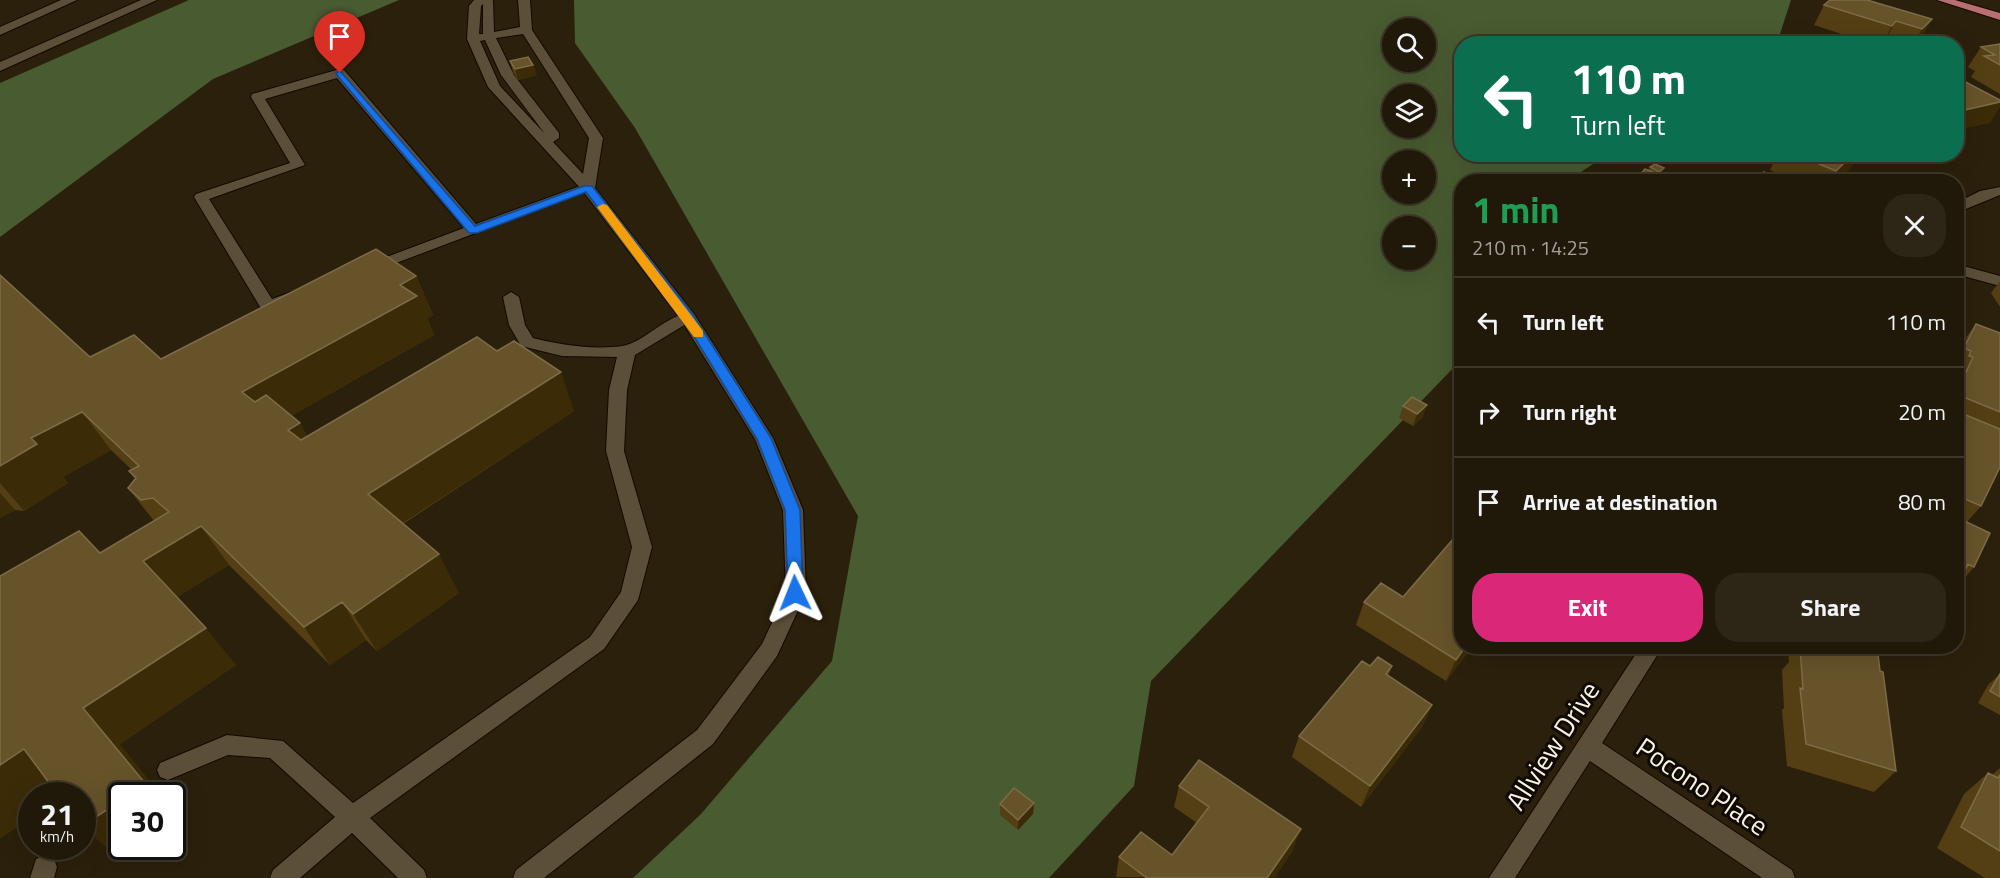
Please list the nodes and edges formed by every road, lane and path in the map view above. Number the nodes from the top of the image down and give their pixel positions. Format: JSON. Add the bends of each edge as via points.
{"nodes":[{"id":1,"x":70,"y":0,"type":"edge"},
{"id":2,"x":151,"y":0,"type":"edge"},
{"id":3,"x":480,"y":0,"type":"edge"},
{"id":4,"x":487,"y":0,"type":"edge"},
{"id":5,"x":524,"y":0,"type":"edge"},
{"id":6,"x":1943,"y":0,"type":"edge"},
{"id":7,"x":2000,"y":17,"type":"edge"},
{"id":8,"x":526,"y":30,"type":"junction"},
{"id":9,"x":0,"y":31,"type":"edge"},
{"id":10,"x":489,"y":36,"type":"junction"},
{"id":11,"x":473,"y":39,"type":"junction"},
{"id":12,"x":0,"y":56,"type":"edge"},
{"id":13,"x":15,"y":61,"type":"junction"},
{"id":14,"x":0,"y":67,"type":"edge"},
{"id":15,"x":552,"y":149,"type":"junction"},
{"id":16,"x":588,"y":188,"type":"junction"},
{"id":17,"x":1993,"y":193,"type":"edge"},
{"id":18,"x":2000,"y":202,"type":"edge"},
{"id":19,"x":1964,"y":206,"type":"edge"},
{"id":20,"x":473,"y":230,"type":"junction"},
{"id":21,"x":1964,"y":271,"type":"edge"},
{"id":22,"x":358,"y":272,"type":"edge"},
{"id":23,"x":2000,"y":281,"type":"edge"},
{"id":24,"x":302,"y":293,"type":"edge"},
{"id":25,"x":511,"y":297,"type":"dead end"},
{"id":26,"x":688,"y":318,"type":"junction"},
{"id":27,"x":627,"y":352,"type":"junction"},
{"id":28,"x":1648,"y":654,"type":"edge"},
{"id":29,"x":1587,"y":746,"type":"junction"},
{"id":30,"x":168,"y":770,"type":"dead end"},
{"id":31,"x":352,"y":817,"type":"junction"},
{"id":32,"x":282,"y":878,"type":"edge"},
{"id":33,"x":415,"y":878,"type":"edge"},
{"id":34,"x":525,"y":878,"type":"edge"},
{"id":35,"x":1501,"y":878,"type":"edge"},
{"id":36,"x":1783,"y":878,"type":"edge"}],
"edges":[{"from":1,"to":9,"type":"street"},
{"from":2,"to":13,"type":"street"},
{"from":3,"to":11,"type":"street","via":[[475,6]]},
{"from":4,"to":10,"type":"street"},
{"from":5,"to":8,"type":"street"},
{"from":6,"to":7,"type":"main road"},
{"from":8,"to":10,"type":"street"},
{"from":8,"to":16,"type":"street","via":[[596,138]]},
{"from":10,"to":11,"type":"street"},
{"from":10,"to":15,"type":"street","via":[[524,98],[552,133]]},
{"from":11,"to":15,"type":"street","via":[[494,87]]},
{"from":12,"to":13,"type":"street"},
{"from":13,"to":14,"type":"street"},
{"from":15,"to":16,"type":"street"},
{"from":16,"to":20,"type":"street"},
{"from":16,"to":26,"type":"street"},
{"from":17,"to":18,"type":"street"},
{"from":17,"to":19,"type":"street"},
{"from":20,"to":22,"type":"street"},
{"from":20,"to":24,"type":"street","via":[[340,73],[257,97],[298,165],[201,197],[268,306]]},
{"from":21,"to":23,"type":"street"},
{"from":25,"to":27,"type":"street","via":[[517,325],[527,342],[562,351]]},
{"from":26,"to":27,"type":"street"},
{"from":26,"to":34,"type":"street","via":[[764,438],[793,510],[795,593],[770,650],[705,737]]},
{"from":27,"to":31,"type":"street","via":[[618,390],[615,451],[642,547],[631,594],[597,643]]},
{"from":28,"to":29,"type":"street","name":"Allview Drive"},
{"from":29,"to":35,"type":"street","name":"Allview Drive"},
{"from":29,"to":36,"type":"street","name":"Pocono Place"},
{"from":30,"to":31,"type":"street","via":[[228,745],[275,748]]},
{"from":31,"to":32,"type":"street"},
{"from":31,"to":33,"type":"street"}]}
